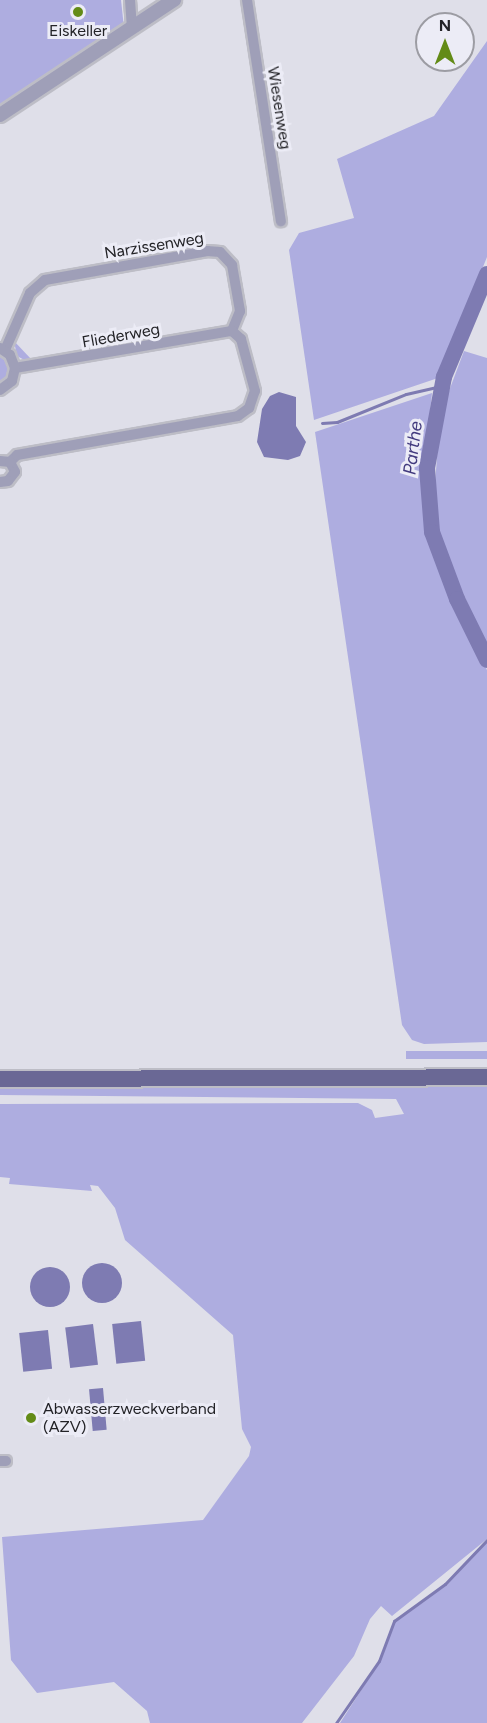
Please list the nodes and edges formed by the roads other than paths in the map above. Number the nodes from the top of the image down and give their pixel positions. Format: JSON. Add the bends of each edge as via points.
{"nodes":[{"id":1,"x":130,"y":0,"type":"edge"},
{"id":2,"x":174,"y":0,"type":"edge"},
{"id":3,"x":247,"y":0,"type":"edge"},
{"id":4,"x":132,"y":29,"type":"junction"},
{"id":5,"x":0,"y":115,"type":"edge"},
{"id":6,"x":281,"y":221,"type":"dead end"},
{"id":7,"x":232,"y":331,"type":"junction"},
{"id":8,"x":2,"y":349,"type":"edge"},
{"id":9,"x":15,"y":368,"type":"junction"},
{"id":10,"x":0,"y":390,"type":"edge"},
{"id":11,"x":5,"y":462,"type":"edge"},
{"id":12,"x":0,"y":482,"type":"edge"},
{"id":13,"x":487,"y":1077,"type":"edge"},
{"id":14,"x":0,"y":1079,"type":"edge"}],
"edges":[{"from":1,"to":4,"type":"street"},
{"from":2,"to":4,"type":"street"},
{"from":3,"to":6,"type":"street","name":"Wiesenweg"},
{"from":4,"to":5,"type":"street"},
{"from":7,"to":8,"type":"street","name":"Narzissenweg","via":[[240,310],[232,265],[220,252],[207,250],[45,280],[30,293]]},
{"from":7,"to":9,"type":"street","name":"Fliederweg"},
{"from":7,"to":11,"type":"street","via":[[242,339],[255,391],[249,408],[238,416],[17,455]]},
{"from":8,"to":9,"type":"street"},
{"from":9,"to":10,"type":"street","via":[[12,381]]},
{"from":11,"to":12,"type":"street","via":[[15,469],[13,476]]},
{"from":13,"to":14,"type":"main road"}]}
